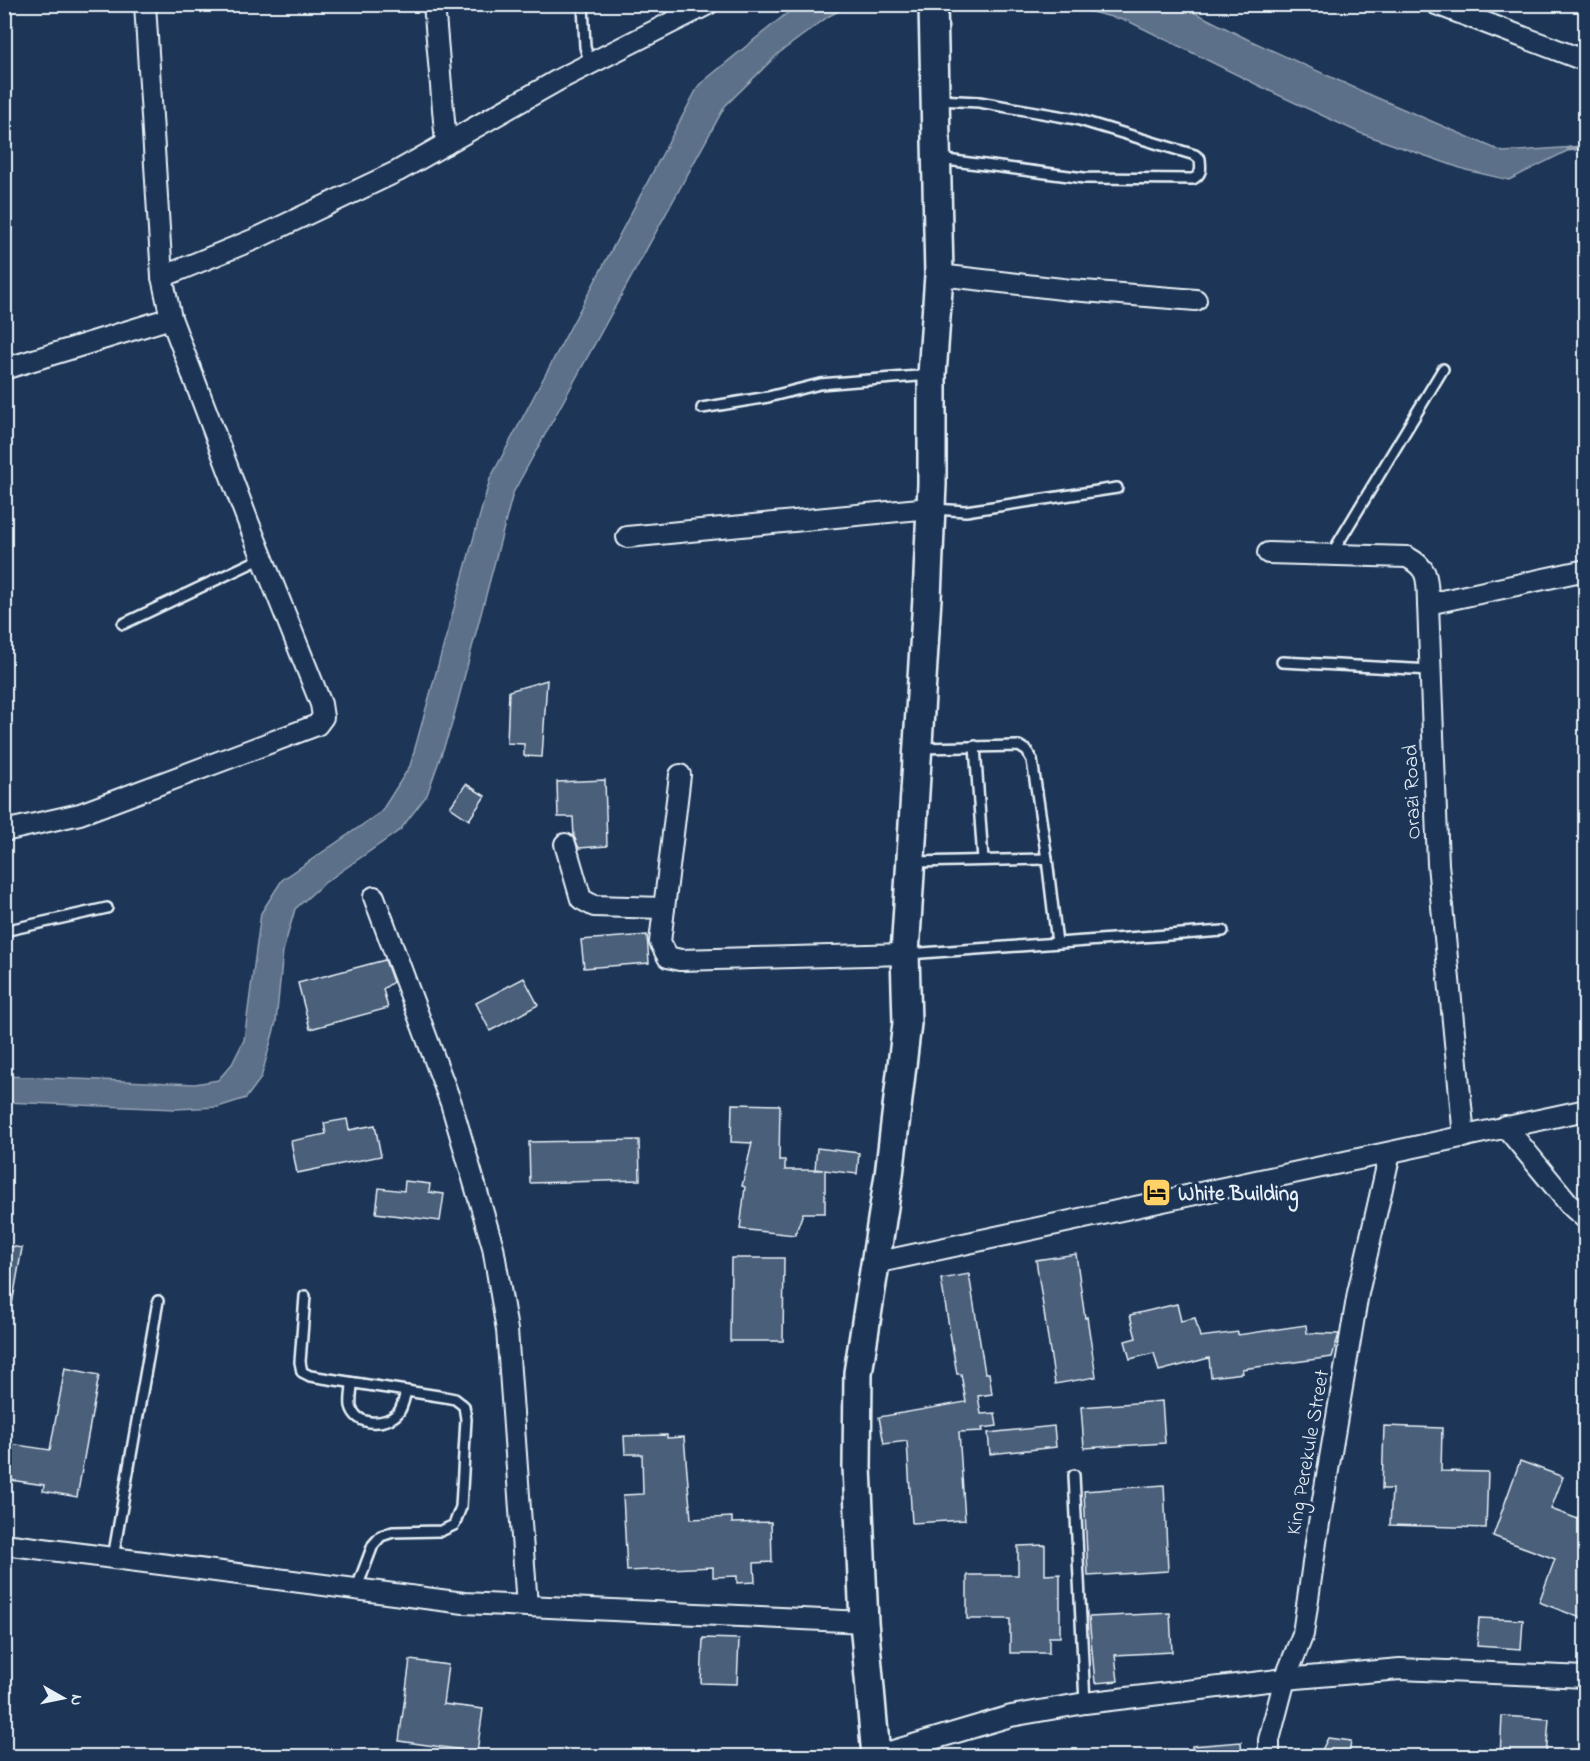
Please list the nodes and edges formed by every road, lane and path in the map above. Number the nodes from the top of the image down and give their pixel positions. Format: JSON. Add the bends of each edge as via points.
{"nodes":[{"id":1,"x":145,"y":4,"type":"edge"},
{"id":2,"x":434,"y":4,"type":"edge"},
{"id":3,"x":583,"y":4,"type":"edge"},
{"id":4,"x":708,"y":4,"type":"edge"},
{"id":5,"x":1436,"y":4,"type":"edge"},
{"id":6,"x":933,"y":9,"type":"edge"},
{"id":7,"x":1586,"y":61,"type":"edge"},
{"id":8,"x":590,"y":64,"type":"junction"},
{"id":9,"x":935,"y":99,"type":"junction"},
{"id":10,"x":446,"y":144,"type":"junction"},
{"id":11,"x":936,"y":159,"type":"junction"},
{"id":12,"x":939,"y":275,"type":"junction"},
{"id":13,"x":162,"y":277,"type":"junction"},
{"id":14,"x":1196,"y":300,"type":"dead end"},
{"id":15,"x":171,"y":318,"type":"junction"},
{"id":16,"x":4,"y":369,"type":"edge"},
{"id":17,"x":1443,"y":369,"type":"dead end"},
{"id":18,"x":932,"y":375,"type":"junction"},
{"id":19,"x":702,"y":408,"type":"dead end"},
{"id":20,"x":1118,"y":488,"type":"dead end"},
{"id":21,"x":930,"y":508,"type":"junction"},
{"id":22,"x":627,"y":537,"type":"dead end"},
{"id":23,"x":1268,"y":554,"type":"dead end"},
{"id":24,"x":1331,"y":555,"type":"junction"},
{"id":25,"x":262,"y":558,"type":"junction"},
{"id":26,"x":1586,"y":570,"type":"edge"},
{"id":27,"x":1428,"y":604,"type":"junction"},
{"id":28,"x":123,"y":624,"type":"dead end"},
{"id":29,"x":1282,"y":662,"type":"dead end"},
{"id":30,"x":1431,"y":670,"type":"junction"},
{"id":31,"x":975,"y":746,"type":"junction"},
{"id":32,"x":917,"y":748,"type":"junction"},
{"id":33,"x":680,"y":775,"type":"dead end"},
{"id":34,"x":4,"y":831,"type":"edge"},
{"id":35,"x":565,"y":844,"type":"dead end"},
{"id":36,"x":1047,"y":859,"type":"junction"},
{"id":37,"x":983,"y":860,"type":"junction"},
{"id":38,"x":910,"y":862,"type":"junction"},
{"id":39,"x":374,"y":897,"type":"dead end"},
{"id":40,"x":107,"y":908,"type":"dead end"},
{"id":41,"x":664,"y":908,"type":"junction"},
{"id":42,"x":4,"y":931,"type":"edge"},
{"id":43,"x":1223,"y":931,"type":"dead end"},
{"id":44,"x":1057,"y":943,"type":"junction"},
{"id":45,"x":904,"y":954,"type":"junction"},
{"id":46,"x":1586,"y":1110,"type":"edge"},
{"id":47,"x":1505,"y":1126,"type":"junction"},
{"id":48,"x":1464,"y":1137,"type":"junction"},
{"id":49,"x":1390,"y":1153,"type":"junction"},
{"id":50,"x":1586,"y":1219,"type":"edge"},
{"id":51,"x":875,"y":1263,"type":"junction"},
{"id":52,"x":305,"y":1296,"type":"dead end"},
{"id":53,"x":158,"y":1301,"type":"dead end"},
{"id":54,"x":352,"y":1383,"type":"junction"},
{"id":55,"x":406,"y":1391,"type":"junction"},
{"id":56,"x":1074,"y":1475,"type":"dead end"},
{"id":57,"x":4,"y":1544,"type":"edge"},
{"id":58,"x":113,"y":1558,"type":"junction"},
{"id":59,"x":356,"y":1590,"type":"junction"},
{"id":60,"x":527,"y":1606,"type":"junction"},
{"id":61,"x":864,"y":1622,"type":"junction"},
{"id":62,"x":1586,"y":1677,"type":"edge"},
{"id":63,"x":1285,"y":1679,"type":"junction"},
{"id":64,"x":1085,"y":1703,"type":"junction"},
{"id":65,"x":876,"y":1756,"type":"edge"},
{"id":66,"x":1269,"y":1756,"type":"edge"}],
"edges":[{"from":1,"to":13,"type":"street"},
{"from":2,"to":10,"type":"street"},
{"from":3,"to":8,"type":"lane"},
{"from":4,"to":8,"type":"street"},
{"from":5,"to":7,"type":"street"},
{"from":6,"to":9,"type":"street"},
{"from":8,"to":10,"type":"street"},
{"from":9,"to":11,"type":"street"},
{"from":9,"to":11,"type":"lane","via":[[979,102],[1076,119],[1196,155],[1201,170],[1193,179],[1083,178]]},
{"from":10,"to":13,"type":"street","via":[[255,239]]},
{"from":11,"to":12,"type":"street"},
{"from":12,"to":14,"type":"street"},
{"from":12,"to":18,"type":"street"},
{"from":13,"to":15,"type":"street"},
{"from":15,"to":16,"type":"street"},
{"from":15,"to":25,"type":"street"},
{"from":17,"to":24,"type":"lane"},
{"from":18,"to":19,"type":"lane","via":[[820,384]]},
{"from":18,"to":21,"type":"street"},
{"from":20,"to":21,"type":"lane","via":[[966,511]]},
{"from":21,"to":22,"type":"street"},
{"from":21,"to":32,"type":"street"},
{"from":23,"to":24,"type":"street"},
{"from":24,"to":27,"type":"street","name":"Orazi Road","via":[[1407,557],[1420,563],[1427,578]]},
{"from":25,"to":28,"type":"lane"},
{"from":25,"to":34,"type":"street","via":[[321,704],[323,717],[317,725],[80,814]]},
{"from":26,"to":27,"type":"street"},
{"from":27,"to":30,"type":"street","name":"Orazi Road"},
{"from":29,"to":30,"type":"lane"},
{"from":30,"to":48,"type":"street","name":"Orazi Road","via":[[1438,864]]},
{"from":31,"to":32,"type":"lane"},
{"from":31,"to":36,"type":"lane","via":[[1019,746],[1027,751],[1032,760]]},
{"from":31,"to":37,"type":"lane"},
{"from":32,"to":38,"type":"street"},
{"from":33,"to":41,"type":"street"},
{"from":35,"to":41,"type":"street","via":[[581,899],[594,906]]},
{"from":36,"to":37,"type":"lane"},
{"from":36,"to":44,"type":"lane"},
{"from":37,"to":38,"type":"lane"},
{"from":38,"to":45,"type":"street"},
{"from":39,"to":60,"type":"street","via":[[451,1103],[493,1246],[507,1330]]},
{"from":40,"to":42,"type":"lane"},
{"from":41,"to":45,"type":"street","via":[[660,942],[668,957],[680,960]]},
{"from":43,"to":44,"type":"lane"},
{"from":44,"to":45,"type":"lane"},
{"from":45,"to":51,"type":"street","via":[[907,1023]]},
{"from":46,"to":47,"type":"street"},
{"from":47,"to":48,"type":"street"},
{"from":47,"to":50,"type":"street"},
{"from":48,"to":49,"type":"street"},
{"from":49,"to":51,"type":"street"},
{"from":49,"to":63,"type":"street","name":"King Perekule Street","via":[[1358,1293],[1303,1635]]},
{"from":51,"to":61,"type":"street","via":[[858,1373],[857,1467]]},
{"from":52,"to":54,"type":"lane","via":[[302,1372]]},
{"from":53,"to":58,"type":"lane"},
{"from":54,"to":55,"type":"lane"},
{"from":54,"to":55,"type":"lane","via":[[351,1407],[358,1419],[370,1423],[394,1417]]},
{"from":55,"to":59,"type":"lane","via":[[455,1399],[464,1406],[461,1507],[454,1525],[441,1531],[381,1536],[372,1545]]},
{"from":56,"to":64,"type":"lane"},
{"from":57,"to":58,"type":"street"},
{"from":58,"to":59,"type":"street"},
{"from":59,"to":60,"type":"street"},
{"from":60,"to":61,"type":"street"},
{"from":61,"to":65,"type":"street"},
{"from":62,"to":63,"type":"street","via":[[1400,1669]]},
{"from":63,"to":64,"type":"street"},
{"from":63,"to":66,"type":"street","name":"King Perekule Street","via":[[1269,1740]]},
{"from":64,"to":65,"type":"street","via":[[1011,1716]]}]}
